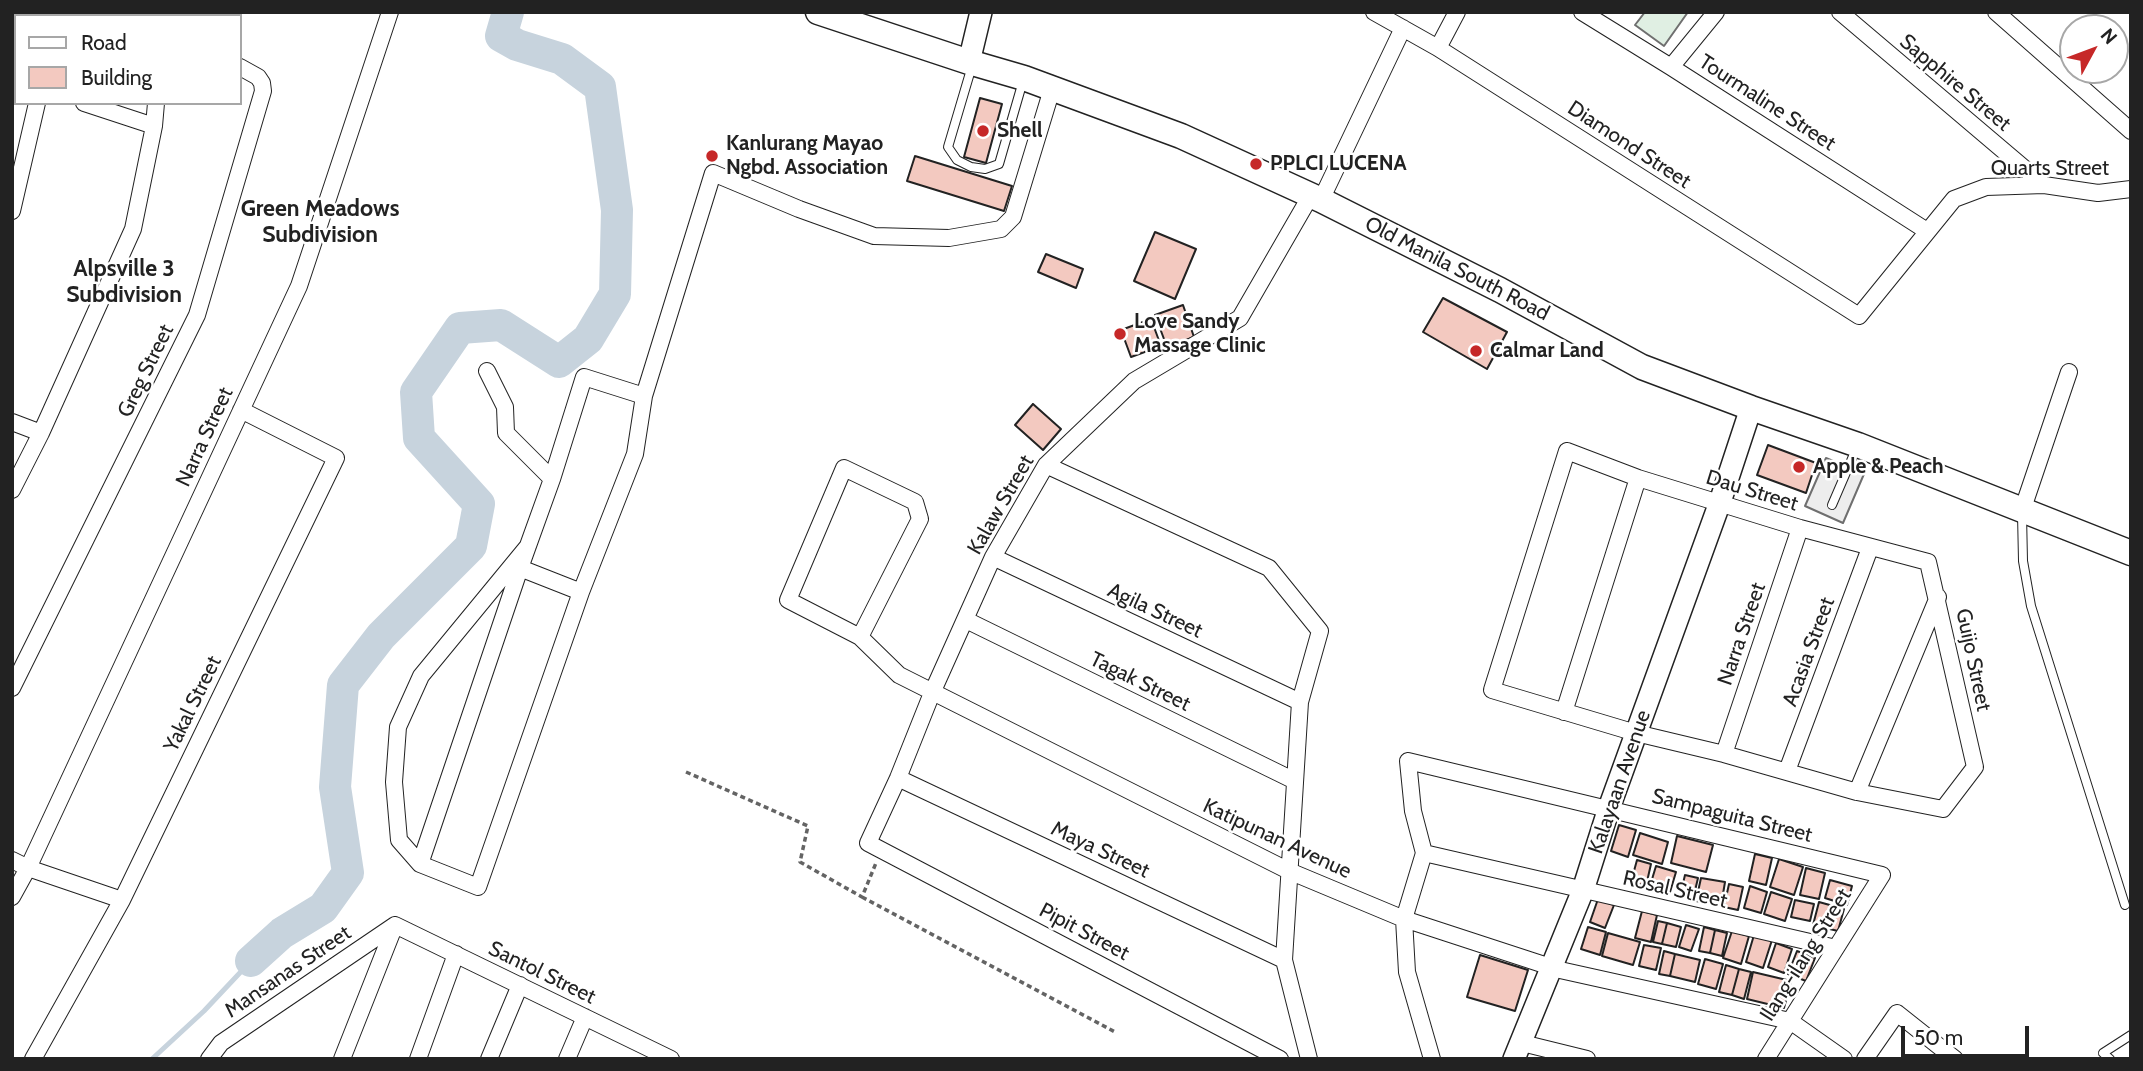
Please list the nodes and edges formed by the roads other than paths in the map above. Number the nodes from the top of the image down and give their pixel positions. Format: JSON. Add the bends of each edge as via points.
{"nodes":[{"id":1,"x":390,"y":12,"type":"edge"},
{"id":2,"x":818,"y":12,"type":"edge"},
{"id":3,"x":981,"y":12,"type":"edge"},
{"id":4,"x":1374,"y":12,"type":"edge"},
{"id":5,"x":1457,"y":12,"type":"edge"},
{"id":6,"x":1582,"y":12,"type":"edge"},
{"id":7,"x":1716,"y":12,"type":"edge"},
{"id":8,"x":1840,"y":12,"type":"edge"},
{"id":9,"x":1996,"y":12,"type":"edge"},
{"id":10,"x":1403,"y":28,"type":"junction"},
{"id":11,"x":1437,"y":48,"type":"junction"},
{"id":12,"x":971,"y":63,"type":"junction"},
{"id":13,"x":1671,"y":66,"type":"junction"},
{"id":14,"x":242,"y":68,"type":"edge"},
{"id":15,"x":1024,"y":78,"type":"junction"},
{"id":16,"x":1052,"y":89,"type":"junction"},
{"id":17,"x":37,"y":105,"type":"edge"},
{"id":18,"x":90,"y":105,"type":"edge"},
{"id":19,"x":156,"y":105,"type":"edge"},
{"id":20,"x":154,"y":125,"type":"junction"},
{"id":21,"x":2131,"y":131,"type":"edge"},
{"id":22,"x":2044,"y":185,"type":"junction"},
{"id":23,"x":2131,"y":189,"type":"edge"},
{"id":24,"x":1316,"y":197,"type":"junction"},
{"id":25,"x":12,"y":211,"type":"edge"},
{"id":26,"x":1927,"y":232,"type":"junction"},
{"id":27,"x":1859,"y":316,"type":"joint"},
{"id":28,"x":487,"y":371,"type":"dead end"},
{"id":29,"x":2069,"y":372,"type":"dead end"},
{"id":30,"x":644,"y":396,"type":"junction"},
{"id":31,"x":1751,"y":408,"type":"junction"},
{"id":32,"x":241,"y":410,"type":"junction"},
{"id":33,"x":12,"y":422,"type":"edge"},
{"id":34,"x":41,"y":433,"type":"junction"},
{"id":35,"x":1858,"y":445,"type":"junction"},
{"id":36,"x":1046,"y":465,"type":"junction"},
{"id":37,"x":1638,"y":478,"type":"junction"},
{"id":38,"x":552,"y":479,"type":"junction"},
{"id":39,"x":12,"y":490,"type":"edge"},
{"id":40,"x":1720,"y":502,"type":"junction"},
{"id":41,"x":1832,"y":505,"type":"dead end"},
{"id":42,"x":2022,"y":512,"type":"junction"},
{"id":43,"x":1800,"y":528,"type":"junction"},
{"id":44,"x":528,"y":546,"type":"junction"},
{"id":45,"x":1870,"y":548,"type":"junction"},
{"id":46,"x":2131,"y":553,"type":"edge"},
{"id":47,"x":993,"y":557,"type":"junction"},
{"id":48,"x":1928,"y":562,"type":"joint"},
{"id":49,"x":520,"y":568,"type":"junction"},
{"id":50,"x":581,"y":592,"type":"junction"},
{"id":51,"x":1938,"y":597,"type":"junction"},
{"id":52,"x":966,"y":620,"type":"junction"},
{"id":53,"x":860,"y":636,"type":"junction"},
{"id":54,"x":12,"y":688,"type":"edge"},
{"id":55,"x":932,"y":693,"type":"junction"},
{"id":56,"x":1300,"y":702,"type":"junction"},
{"id":57,"x":1564,"y":712,"type":"junction"},
{"id":58,"x":1636,"y":733,"type":"junction"},
{"id":59,"x":1724,"y":754,"type":"junction"},
{"id":60,"x":1787,"y":771,"type":"junction"},
{"id":61,"x":898,"y":778,"type":"junction"},
{"id":62,"x":1295,"y":781,"type":"junction"},
{"id":63,"x":1857,"y":792,"type":"junction"},
{"id":64,"x":1609,"y":808,"type":"junction"},
{"id":65,"x":875,"y":846,"type":"joint"},
{"id":66,"x":1424,"y":853,"type":"junction"},
{"id":67,"x":12,"y":860,"type":"edge"},
{"id":68,"x":420,"y":864,"type":"junction"},
{"id":69,"x":28,"y":868,"type":"junction"},
{"id":70,"x":1289,"y":871,"type":"junction"},
{"id":71,"x":1882,"y":874,"type":"joint"},
{"id":72,"x":1583,"y":890,"type":"junction"},
{"id":73,"x":12,"y":897,"type":"edge"},
{"id":74,"x":122,"y":900,"type":"junction"},
{"id":75,"x":2125,"y":905,"type":"dead end"},
{"id":76,"x":1405,"y":919,"type":"junction"},
{"id":77,"x":395,"y":925,"type":"junction"},
{"id":78,"x":1836,"y":948,"type":"junction"},
{"id":79,"x":456,"y":954,"type":"junction"},
{"id":80,"x":1284,"y":960,"type":"junction"},
{"id":81,"x":1553,"y":968,"type":"junction"},
{"id":82,"x":520,"y":985,"type":"junction"},
{"id":83,"x":585,"y":1017,"type":"junction"},
{"id":84,"x":1790,"y":1021,"type":"junction"},
{"id":85,"x":2131,"y":1035,"type":"edge"},
{"id":86,"x":1518,"y":1051,"type":"edge"},
{"id":87,"x":643,"y":1053,"type":"edge"},
{"id":88,"x":33,"y":1059,"type":"edge"},
{"id":89,"x":209,"y":1059,"type":"edge"},
{"id":90,"x":342,"y":1059,"type":"edge"},
{"id":91,"x":418,"y":1059,"type":"edge"},
{"id":92,"x":489,"y":1059,"type":"edge"},
{"id":93,"x":568,"y":1059,"type":"edge"},
{"id":94,"x":671,"y":1059,"type":"edge"},
{"id":95,"x":1280,"y":1059,"type":"edge"},
{"id":96,"x":1309,"y":1059,"type":"edge"},
{"id":97,"x":1432,"y":1059,"type":"edge"},
{"id":98,"x":1587,"y":1059,"type":"edge"},
{"id":99,"x":1766,"y":1059,"type":"edge"},
{"id":100,"x":1844,"y":1059,"type":"edge"},
{"id":101,"x":1865,"y":1059,"type":"edge"},
{"id":102,"x":1955,"y":1059,"type":"edge"},
{"id":103,"x":2110,"y":1059,"type":"edge"}],
"edges":[{"from":1,"to":32,"type":"street","name":"Narra Street","via":[[299,286]]},
{"from":2,"to":12,"type":"main road","name":"Old Manila South Road"},
{"from":3,"to":12,"type":"street"},
{"from":4,"to":10,"type":"street","name":"Diamond Street"},
{"from":5,"to":11,"type":"street"},
{"from":6,"to":13,"type":"street","name":"Tourmaline Street"},
{"from":7,"to":13,"type":"street"},
{"from":8,"to":22,"type":"street","name":"Sapphire Street"},
{"from":9,"to":21,"type":"street"},
{"from":10,"to":11,"type":"street","name":"Diamond Street"},
{"from":10,"to":24,"type":"street","name":"Kalaw Street"},
{"from":11,"to":27,"type":"street","name":"Diamond Street"},
{"from":12,"to":15,"type":"main road","name":"Old Manila South Road"},
{"from":12,"to":15,"type":"lane","via":[[948,147],[957,160],[971,167],[999,164]]},
{"from":13,"to":26,"type":"street","name":"Tourmaline Street"},
{"from":14,"to":54,"type":"street","name":"Greg Street","via":[[258,77],[263,91],[197,315]]},
{"from":15,"to":16,"type":"main road","name":"Old Manila South Road"},
{"from":16,"to":24,"type":"main road","name":"Old Manila South Road","via":[[1181,136]]},
{"from":16,"to":30,"type":"street","via":[[1013,217],[1002,229],[949,238],[874,236],[713,173]]},
{"from":17,"to":25,"type":"street"},
{"from":18,"to":20,"type":"street"},
{"from":19,"to":20,"type":"street"},
{"from":20,"to":34,"type":"street","via":[[133,229]]},
{"from":22,"to":23,"type":"street","name":"Quarts Street","via":[[2098,193]]},
{"from":22,"to":26,"type":"street","name":"Quarts Street","via":[[1986,187],[1954,199]]},
{"from":24,"to":31,"type":"main road","name":"Old Manila South Road","via":[[1642,367]]},
{"from":24,"to":36,"type":"street","name":"Kalaw Street","via":[[1240,318],[1134,381]]},
{"from":26,"to":27,"type":"street","name":"Quarts Street"},
{"from":28,"to":38,"type":"street","via":[[505,407],[506,433]]},
{"from":29,"to":42,"type":"street"},
{"from":30,"to":38,"type":"street","via":[[584,377]]},
{"from":30,"to":50,"type":"street","via":[[635,453]]},
{"from":31,"to":35,"type":"main road","name":"Old Manila South Road"},
{"from":31,"to":40,"type":"street","name":"Kalayaan Avenue"},
{"from":32,"to":69,"type":"street","name":"Narra Street"},
{"from":32,"to":74,"type":"street","name":"Yakal Street","via":[[336,458]]},
{"from":33,"to":34,"type":"street"},
{"from":34,"to":39,"type":"street"},
{"from":35,"to":41,"type":"lane"},
{"from":35,"to":42,"type":"main road","name":"Old Manila South Road"},
{"from":36,"to":47,"type":"street","name":"Kalaw Street"},
{"from":36,"to":56,"type":"street","via":[[1269,568],[1320,631]]},
{"from":37,"to":40,"type":"street","name":"Dau Street"},
{"from":37,"to":57,"type":"street"},
{"from":37,"to":57,"type":"street","name":"Dau Street","via":[[1567,451],[1492,690]]},
{"from":38,"to":44,"type":"street"},
{"from":40,"to":43,"type":"street","name":"Dau Street"},
{"from":40,"to":58,"type":"street","name":"Kalayaan Avenue"},
{"from":42,"to":46,"type":"main road","name":"Old Manila South Road"},
{"from":42,"to":75,"type":"lane","via":[[2023,561],[2031,606]]},
{"from":43,"to":45,"type":"street","name":"Dau Street"},
{"from":43,"to":59,"type":"street","name":"Narra Street"},
{"from":44,"to":49,"type":"street"},
{"from":44,"to":68,"type":"street","via":[[421,676],[398,727],[394,782],[399,840]]},
{"from":45,"to":48,"type":"street","name":"Dau Street"},
{"from":45,"to":60,"type":"street","name":"Acasia Street"},
{"from":47,"to":52,"type":"street","name":"Kalaw Street"},
{"from":47,"to":56,"type":"street","name":"Agila Street"},
{"from":48,"to":51,"type":"street","name":"Guijo Street"},
{"from":49,"to":50,"type":"street"},
{"from":49,"to":68,"type":"street"},
{"from":50,"to":68,"type":"street","via":[[478,887]]},
{"from":51,"to":63,"type":"street"},
{"from":51,"to":63,"type":"street","name":"Guijo Street","via":[[1975,767],[1943,809]]},
{"from":52,"to":55,"type":"street","name":"Kalaw Street"},
{"from":52,"to":62,"type":"street","name":"Tagak Street"},
{"from":53,"to":53,"type":"street","name":"Katipunan Avenue","via":[[920,519],[915,502],[844,468],[788,600]]},
{"from":53,"to":55,"type":"street","name":"Katipunan Avenue","via":[[899,676]]},
{"from":55,"to":61,"type":"street","name":"Kalaw Street"},
{"from":55,"to":70,"type":"street","name":"Katipunan Avenue"},
{"from":56,"to":62,"type":"street"},
{"from":57,"to":58,"type":"street"},
{"from":58,"to":59,"type":"street"},
{"from":58,"to":64,"type":"street","name":"Kalayaan Avenue"},
{"from":59,"to":60,"type":"street"},
{"from":60,"to":63,"type":"street"},
{"from":61,"to":65,"type":"street","name":"Kalaw Street"},
{"from":61,"to":80,"type":"street","name":"Maya Street"},
{"from":62,"to":70,"type":"street"},
{"from":64,"to":66,"type":"street","name":"Sampaguita Street","via":[[1408,761],[1413,811]]},
{"from":64,"to":71,"type":"street","name":"Sampaguita Street"},
{"from":64,"to":72,"type":"street","name":"Kalayaan Avenue"},
{"from":65,"to":95,"type":"street","name":"Pipit Street"},
{"from":66,"to":72,"type":"street","name":"Rosal Street"},
{"from":66,"to":76,"type":"street"},
{"from":67,"to":69,"type":"street"},
{"from":69,"to":73,"type":"street","name":"Narra Street"},
{"from":69,"to":74,"type":"street"},
{"from":70,"to":76,"type":"street","name":"Katipunan Avenue"},
{"from":70,"to":80,"type":"street"},
{"from":71,"to":78,"type":"street","name":"Ilang-ilang Street"},
{"from":72,"to":78,"type":"street","name":"Rosal Street"},
{"from":72,"to":81,"type":"street","name":"Kalayaan Avenue"},
{"from":74,"to":88,"type":"street","name":"Yakal Street"},
{"from":76,"to":81,"type":"street","name":"Katipunan Avenue"},
{"from":76,"to":97,"type":"street","via":[[1407,972]]},
{"from":77,"to":79,"type":"street","name":"Santol Street"},
{"from":77,"to":89,"type":"street","name":"Mansanas Street","via":[[221,1043]]},
{"from":77,"to":90,"type":"street"},
{"from":78,"to":84,"type":"street","name":"Ilang-ilang Street"},
{"from":79,"to":82,"type":"street","name":"Santol Street"},
{"from":79,"to":91,"type":"street"},
{"from":80,"to":96,"type":"street"},
{"from":81,"to":84,"type":"street","name":"Katipunan Avenue"},
{"from":81,"to":86,"type":"street","name":"Kalayaan Avenue"},
{"from":82,"to":83,"type":"street","name":"Santol Street"},
{"from":82,"to":92,"type":"street"},
{"from":83,"to":87,"type":"street","name":"Santol Street"},
{"from":83,"to":93,"type":"street"},
{"from":84,"to":99,"type":"street","name":"Ilang-ilang Street"},
{"from":84,"to":100,"type":"street"},
{"from":85,"to":103,"type":"lane","via":[[2104,1053]]},
{"from":86,"to":98,"type":"street"},
{"from":87,"to":94,"type":"street","name":"Santol Street"},
{"from":101,"to":102,"type":"street","via":[[1897,1013]]}]}
